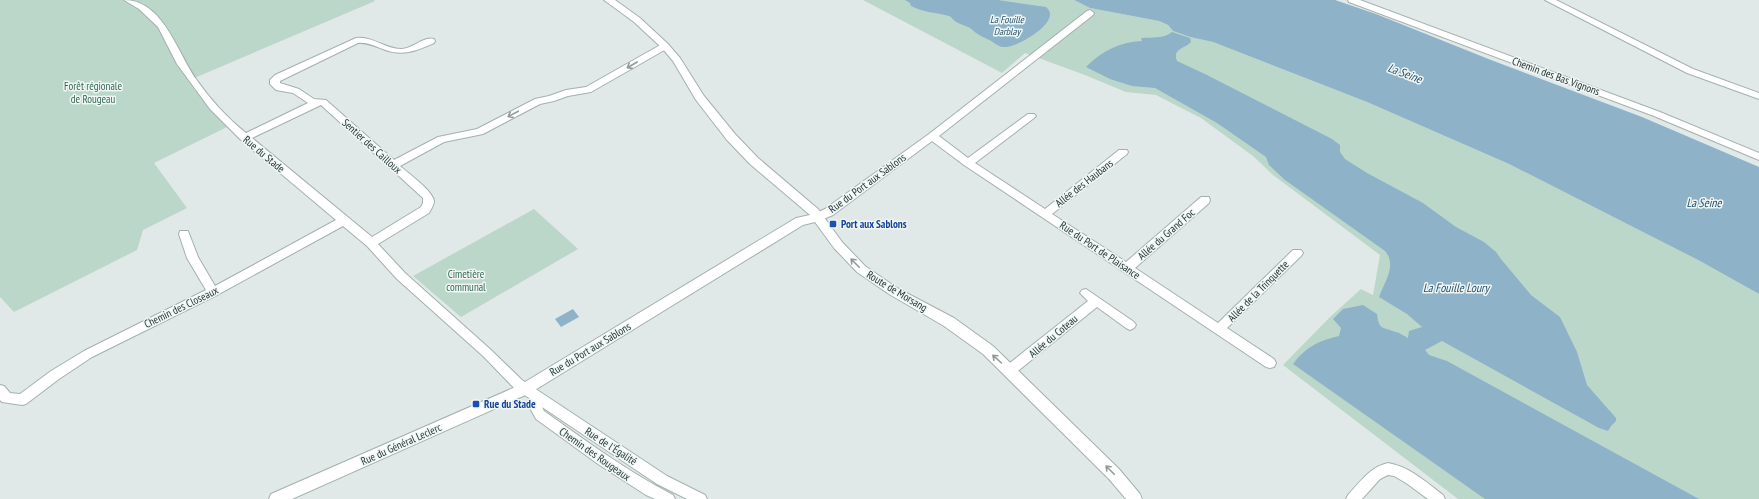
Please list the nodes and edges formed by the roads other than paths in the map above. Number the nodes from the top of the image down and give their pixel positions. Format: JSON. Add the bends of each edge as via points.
{"nodes":[{"id":1,"x":128,"y":0,"type":"edge"},
{"id":2,"x":609,"y":0,"type":"edge"},
{"id":3,"x":1352,"y":0,"type":"edge"},
{"id":4,"x":1549,"y":0,"type":"edge"},
{"id":5,"x":1090,"y":13,"type":"dead end"},
{"id":6,"x":431,"y":41,"type":"dead end"},
{"id":7,"x":665,"y":46,"type":"junction"},
{"id":8,"x":1759,"y":96,"type":"edge"},
{"id":9,"x":318,"y":102,"type":"junction"},
{"id":10,"x":1031,"y":116,"type":"dead end"},
{"id":11,"x":932,"y":136,"type":"junction"},
{"id":12,"x":244,"y":138,"type":"junction"},
{"id":13,"x":1123,"y":152,"type":"dead end"},
{"id":14,"x":1759,"y":157,"type":"edge"},
{"id":15,"x":968,"y":163,"type":"junction"},
{"id":16,"x":393,"y":165,"type":"junction"},
{"id":17,"x":1205,"y":200,"type":"dead end"},
{"id":18,"x":1045,"y":214,"type":"junction"},
{"id":19,"x":816,"y":218,"type":"junction"},
{"id":20,"x":345,"y":220,"type":"junction"},
{"id":21,"x":184,"y":234,"type":"dead end"},
{"id":22,"x":371,"y":243,"type":"junction"},
{"id":23,"x":1297,"y":252,"type":"dead end"},
{"id":24,"x":1127,"y":268,"type":"junction"},
{"id":25,"x":213,"y":292,"type":"junction"},
{"id":26,"x":1086,"y":293,"type":"dead end"},
{"id":27,"x":1096,"y":301,"type":"junction"},
{"id":28,"x":1130,"y":325,"type":"dead end"},
{"id":29,"x":1219,"y":329,"type":"junction"},
{"id":30,"x":1270,"y":363,"type":"dead end"},
{"id":31,"x":1010,"y":370,"type":"junction"},
{"id":32,"x":525,"y":389,"type":"junction"},
{"id":33,"x":0,"y":390,"type":"edge"},
{"id":34,"x":540,"y":399,"type":"junction"},
{"id":35,"x":276,"y":499,"type":"edge"},
{"id":36,"x":668,"y":499,"type":"edge"},
{"id":37,"x":700,"y":499,"type":"edge"},
{"id":38,"x":1135,"y":499,"type":"edge"},
{"id":39,"x":1353,"y":499,"type":"edge"},
{"id":40,"x":1438,"y":499,"type":"edge"}],
"edges":[{"from":1,"to":12,"type":"street","name":"Rue du Stade","via":[[142,7],[162,26],[193,81],[213,107]]},
{"from":2,"to":7,"type":"street","name":"Route de Morsang","via":[[637,20]]},
{"from":3,"to":14,"type":"street","name":"Chemin des Bas Vignons","via":[[1657,114]]},
{"from":4,"to":8,"type":"street","via":[[1690,71]]},
{"from":5,"to":11,"type":"street","name":"Rue du Port aux Sablons"},
{"from":6,"to":9,"type":"street","name":"Sentier des Cailloux","via":[[412,50],[399,52],[366,40],[356,41],[275,80],[275,84],[281,88],[295,90],[312,102]]},
{"from":7,"to":16,"type":"street","one_way":true,"via":[[588,90],[538,101],[480,132],[441,139]]},
{"from":7,"to":19,"type":"street","name":"Route de Morsang","via":[[677,60],[703,103],[731,137],[754,161],[814,212]]},
{"from":9,"to":12,"type":"street"},
{"from":9,"to":16,"type":"street","name":"Sentier des Cailloux","via":[[323,102]]},
{"from":10,"to":15,"type":"street"},
{"from":11,"to":15,"type":"street","name":"Rue du Port de Plaisance"},
{"from":11,"to":19,"type":"street","name":"Rue du Port aux Sablons","via":[[829,212]]},
{"from":12,"to":20,"type":"street","name":"Rue du Stade"},
{"from":13,"to":18,"type":"street","name":"Allée des Haubans"},
{"from":15,"to":18,"type":"street","name":"Rue du Port de Plaisance"},
{"from":16,"to":22,"type":"street","name":"Sentier des Cailloux","via":[[427,196],[429,206]]},
{"from":17,"to":24,"type":"street","name":"Allée du Grand Foc"},
{"from":18,"to":24,"type":"street","name":"Rue du Port de Plaisance"},
{"from":31,"to":19,"type":"street","name":"Route de Morsang","one_way":true,"via":[[968,334],[893,292],[861,269]]},
{"from":19,"to":32,"type":"street","name":"Rue du Port aux Sablons","via":[[800,221]]},
{"from":20,"to":22,"type":"street","name":"Rue du Stade"},
{"from":20,"to":25,"type":"street","name":"Chemin des Closeaux"},
{"from":21,"to":25,"type":"street","via":[[193,258]]},
{"from":22,"to":32,"type":"street","name":"Rue du Stade","via":[[401,276]]},
{"from":23,"to":29,"type":"street","name":"Allée de la Trinquette"},
{"from":24,"to":29,"type":"street","name":"Rue du Port de Plaisance"},
{"from":25,"to":33,"type":"street","name":"Chemin des Closeaux","via":[[88,354],[22,400],[6,398]]},
{"from":26,"to":27,"type":"street"},
{"from":27,"to":28,"type":"street"},
{"from":27,"to":31,"type":"street","name":"Allée du Coteau"},
{"from":29,"to":30,"type":"street","name":"Rue du Port de Plaisance"},
{"from":38,"to":31,"type":"street","name":"Route de Morsang","one_way":true,"via":[[1114,474]]},
{"from":32,"to":34,"type":"street","name":"Rue de l'Égalité"},
{"from":32,"to":35,"type":"street","name":"Rue du Général Leclerc"},
{"from":34,"to":36,"type":"street","name":"Chemin des Rougeaux","via":[[535,406],[540,415],[640,486]]},
{"from":34,"to":37,"type":"street","name":"Rue de l'Égalité","via":[[662,480]]},
{"from":39,"to":40,"type":"street","via":[[1381,470],[1392,469]]}]}
